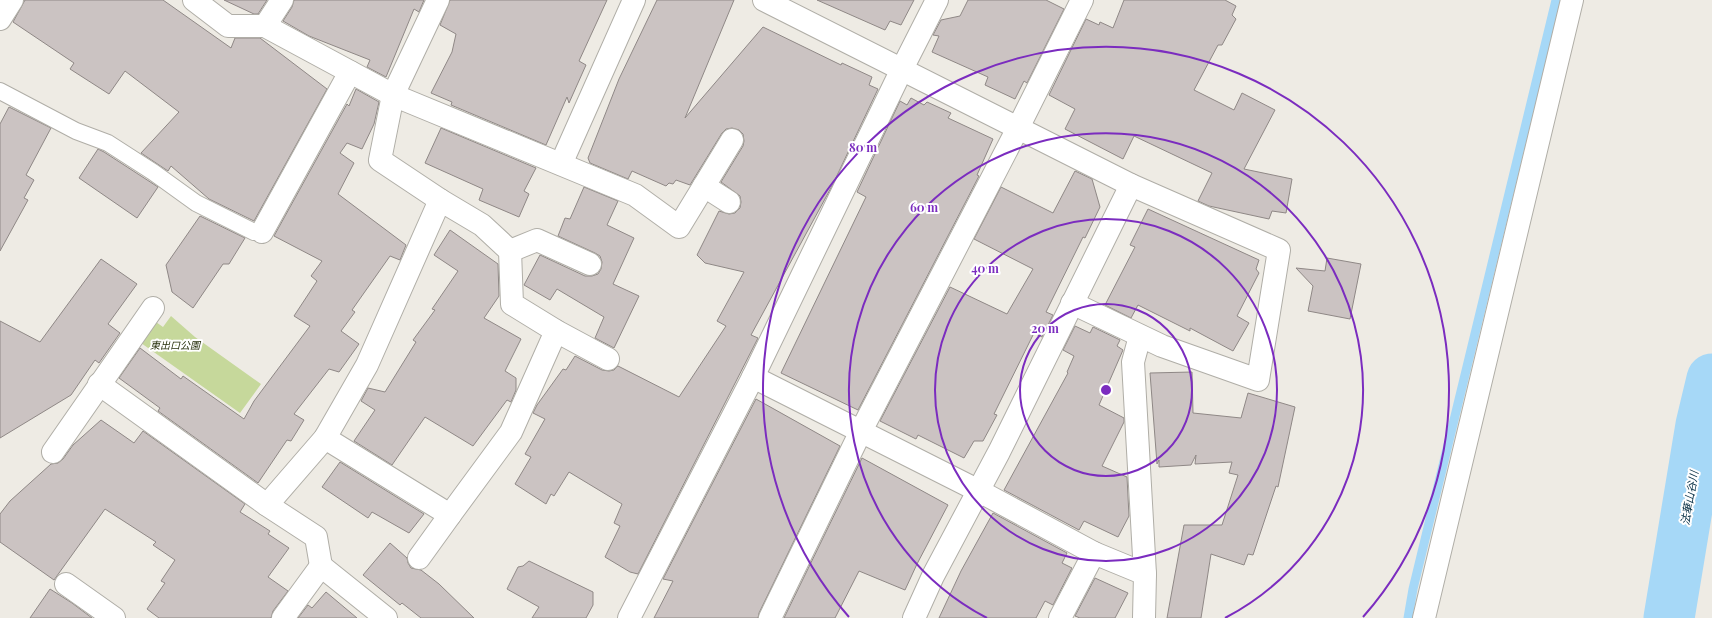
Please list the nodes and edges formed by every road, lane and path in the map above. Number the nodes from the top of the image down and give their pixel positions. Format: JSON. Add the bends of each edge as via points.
{"nodes":[{"id":1,"x":12,"y":0,"type":"edge"},
{"id":2,"x":194,"y":0,"type":"edge"},
{"id":3,"x":282,"y":0,"type":"edge"},
{"id":4,"x":438,"y":0,"type":"edge"},
{"id":5,"x":634,"y":0,"type":"edge"},
{"id":6,"x":764,"y":0,"type":"edge"},
{"id":7,"x":937,"y":0,"type":"edge"},
{"id":8,"x":1082,"y":0,"type":"edge"},
{"id":9,"x":1572,"y":0,"type":"edge"},
{"id":10,"x":0,"y":19,"type":"edge"},
{"id":11,"x":265,"y":26,"type":"junction"},
{"id":12,"x":902,"y":69,"type":"junction"},
{"id":13,"x":350,"y":72,"type":"junction"},
{"id":14,"x":0,"y":91,"type":"edge"},
{"id":15,"x":393,"y":95,"type":"junction"},
{"id":16,"x":1018,"y":128,"type":"junction"},
{"id":17,"x":732,"y":140,"type":"dead end"},
{"id":18,"x":561,"y":164,"type":"junction"},
{"id":19,"x":1131,"y":185,"type":"junction"},
{"id":20,"x":704,"y":186,"type":"junction"},
{"id":21,"x":440,"y":200,"type":"junction"},
{"id":22,"x":729,"y":202,"type":"dead end"},
{"id":23,"x":262,"y":232,"type":"joint"},
{"id":24,"x":510,"y":251,"type":"junction"},
{"id":25,"x":590,"y":264,"type":"dead end"},
{"id":26,"x":1072,"y":303,"type":"junction"},
{"id":27,"x":153,"y":308,"type":"dead end"},
{"id":28,"x":556,"y":331,"type":"junction"},
{"id":29,"x":1140,"y":336,"type":"junction"},
{"id":30,"x":608,"y":359,"type":"dead end"},
{"id":31,"x":752,"y":377,"type":"junction"},
{"id":32,"x":99,"y":384,"type":"junction"},
{"id":33,"x":861,"y":431,"type":"junction"},
{"id":34,"x":325,"y":438,"type":"junction"},
{"id":35,"x":53,"y":452,"type":"dead end"},
{"id":36,"x":979,"y":491,"type":"junction"},
{"id":37,"x":267,"y":504,"type":"junction"},
{"id":38,"x":450,"y":515,"type":"junction"},
{"id":39,"x":1094,"y":553,"type":"junction"},
{"id":40,"x":419,"y":558,"type":"dead end"},
{"id":41,"x":321,"y":566,"type":"junction"},
{"id":42,"x":1145,"y":574,"type":"junction"},
{"id":43,"x":66,"y":584,"type":"dead end"},
{"id":44,"x":114,"y":618,"type":"edge"},
{"id":45,"x":283,"y":618,"type":"edge"},
{"id":46,"x":386,"y":618,"type":"edge"},
{"id":47,"x":629,"y":618,"type":"edge"},
{"id":48,"x":770,"y":618,"type":"edge"},
{"id":49,"x":914,"y":618,"type":"edge"},
{"id":50,"x":1060,"y":618,"type":"edge"},
{"id":51,"x":1144,"y":618,"type":"edge"},
{"id":52,"x":1424,"y":618,"type":"edge"}],
"edges":[{"from":1,"to":10,"type":"street"},
{"from":2,"to":11,"type":"street","via":[[228,26]]},
{"from":3,"to":11,"type":"street"},
{"from":4,"to":15,"type":"street"},
{"from":5,"to":18,"type":"street"},
{"from":6,"to":12,"type":"street"},
{"from":7,"to":12,"type":"street"},
{"from":8,"to":16,"type":"street"},
{"from":9,"to":52,"type":"street"},
{"from":11,"to":13,"type":"street"},
{"from":12,"to":16,"type":"street"},
{"from":12,"to":31,"type":"street"},
{"from":13,"to":15,"type":"street"},
{"from":13,"to":23,"type":"street"},
{"from":14,"to":23,"type":"lane","via":[[76,131],[108,144],[196,203],[254,232]]},
{"from":15,"to":18,"type":"street"},
{"from":15,"to":21,"type":"street","via":[[380,160]]},
{"from":16,"to":19,"type":"street"},
{"from":16,"to":33,"type":"street"},
{"from":17,"to":20,"type":"street"},
{"from":18,"to":20,"type":"street","via":[[635,195],[679,227]]},
{"from":19,"to":26,"type":"street"},
{"from":19,"to":29,"type":"street","via":[[1279,250],[1258,380]]},
{"from":20,"to":22,"type":"street"},
{"from":21,"to":24,"type":"street","via":[[482,225]]},
{"from":21,"to":34,"type":"street","via":[[367,365]]},
{"from":24,"to":25,"type":"street","via":[[537,240]]},
{"from":24,"to":28,"type":"street","via":[[512,304]]},
{"from":26,"to":29,"type":"street"},
{"from":26,"to":36,"type":"street"},
{"from":27,"to":32,"type":"street"},
{"from":28,"to":30,"type":"street"},
{"from":28,"to":38,"type":"street","via":[[510,432]]},
{"from":29,"to":42,"type":"street","via":[[1133,362]]},
{"from":31,"to":33,"type":"street"},
{"from":31,"to":47,"type":"street"},
{"from":32,"to":35,"type":"street"},
{"from":32,"to":37,"type":"street"},
{"from":33,"to":36,"type":"street"},
{"from":33,"to":48,"type":"street"},
{"from":34,"to":37,"type":"street"},
{"from":34,"to":38,"type":"street"},
{"from":36,"to":39,"type":"street"},
{"from":36,"to":49,"type":"street","via":[[933,576]]},
{"from":37,"to":41,"type":"street","via":[[316,538]]},
{"from":38,"to":40,"type":"street"},
{"from":39,"to":42,"type":"street"},
{"from":39,"to":50,"type":"street"},
{"from":41,"to":45,"type":"street"},
{"from":41,"to":46,"type":"street"},
{"from":42,"to":51,"type":"street"},
{"from":43,"to":44,"type":"street"}]}
